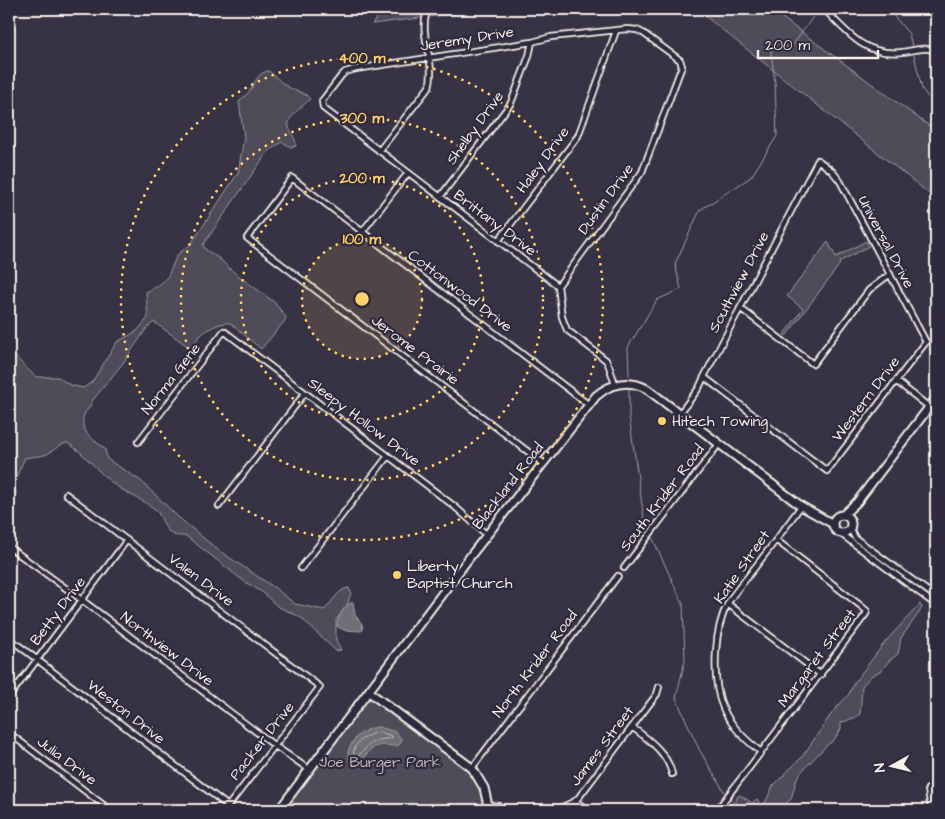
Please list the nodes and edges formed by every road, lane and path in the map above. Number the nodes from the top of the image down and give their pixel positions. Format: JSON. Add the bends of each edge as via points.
{"nodes":[{"id":1,"x":428,"y":9,"type":"edge"},
{"id":2,"x":824,"y":9,"type":"edge"},
{"id":3,"x":616,"y":30,"type":"junction"},
{"id":4,"x":532,"y":42,"type":"junction"},
{"id":5,"x":936,"y":51,"type":"edge"},
{"id":6,"x":429,"y":58,"type":"junction"},
{"id":7,"x":681,"y":64,"type":"joint"},
{"id":8,"x":322,"y":106,"type":"joint"},
{"id":9,"x":380,"y":151,"type":"junction"},
{"id":10,"x":818,"y":160,"type":"joint"},
{"id":11,"x":408,"y":173,"type":"junction"},
{"id":12,"x":440,"y":197,"type":"junction"},
{"id":13,"x":362,"y":232,"type":"junction"},
{"id":14,"x":247,"y":238,"type":"joint"},
{"id":15,"x":498,"y":241,"type":"junction"},
{"id":16,"x":890,"y":274,"type":"junction"},
{"id":17,"x":558,"y":286,"type":"junction"},
{"id":18,"x":740,"y":308,"type":"junction"},
{"id":19,"x":224,"y":331,"type":"joint"},
{"id":20,"x":926,"y":342,"type":"joint"},
{"id":21,"x":704,"y":377,"type":"junction"},
{"id":22,"x":896,"y":381,"type":"junction"},
{"id":23,"x":615,"y":384,"type":"junction"},
{"id":24,"x":305,"y":393,"type":"junction"},
{"id":25,"x":936,"y":398,"type":"edge"},
{"id":26,"x":589,"y":405,"type":"junction"},
{"id":27,"x":929,"y":408,"type":"junction"},
{"id":28,"x":680,"y":413,"type":"junction"},
{"id":29,"x":138,"y":442,"type":"dead end"},
{"id":30,"x":719,"y":444,"type":"junction"},
{"id":31,"x":388,"y":456,"type":"junction"},
{"id":32,"x":543,"y":463,"type":"junction"},
{"id":33,"x":66,"y":494,"type":"dead end"},
{"id":34,"x":857,"y":502,"type":"junction"},
{"id":35,"x":219,"y":506,"type":"dead end"},
{"id":36,"x":801,"y":506,"type":"junction"},
{"id":37,"x":840,"y":516,"type":"junction"},
{"id":38,"x":822,"y":517,"type":"junction"},
{"id":39,"x":833,"y":524,"type":"junction"},
{"id":40,"x":850,"y":526,"type":"junction"},
{"id":41,"x":841,"y":534,"type":"junction"},
{"id":42,"x":487,"y":535,"type":"junction"},
{"id":43,"x":127,"y":540,"type":"junction"},
{"id":44,"x":776,"y":540,"type":"junction"},
{"id":45,"x":9,"y":547,"type":"edge"},
{"id":46,"x":301,"y":568,"type":"dead end"},
{"id":47,"x":624,"y":568,"type":"dead end"},
{"id":48,"x":618,"y":576,"type":"dead end"},
{"id":49,"x":936,"y":597,"type":"edge"},
{"id":50,"x":82,"y":600,"type":"junction"},
{"id":51,"x":728,"y":604,"type":"junction"},
{"id":52,"x":936,"y":605,"type":"edge"},
{"id":53,"x":9,"y":638,"type":"edge"},
{"id":54,"x":37,"y":660,"type":"junction"},
{"id":55,"x":821,"y":675,"type":"junction"},
{"id":56,"x":320,"y":687,"type":"joint"},
{"id":57,"x":658,"y":687,"type":"dead end"},
{"id":58,"x":369,"y":692,"type":"junction"},
{"id":59,"x":9,"y":697,"type":"edge"},
{"id":60,"x":632,"y":727,"type":"junction"},
{"id":61,"x":9,"y":732,"type":"edge"},
{"id":62,"x":275,"y":746,"type":"junction"},
{"id":63,"x":762,"y":752,"type":"junction"},
{"id":64,"x":472,"y":768,"type":"junction"},
{"id":65,"x":310,"y":770,"type":"junction"},
{"id":66,"x":672,"y":774,"type":"dead end"},
{"id":67,"x":928,"y":790,"type":"dead end"},
{"id":68,"x":575,"y":801,"type":"junction"},
{"id":69,"x":226,"y":808,"type":"edge"},
{"id":70,"x":489,"y":808,"type":"edge"},
{"id":71,"x":110,"y":810,"type":"edge"},
{"id":72,"x":279,"y":810,"type":"edge"},
{"id":73,"x":507,"y":810,"type":"edge"},
{"id":74,"x":556,"y":810,"type":"edge"},
{"id":75,"x":588,"y":810,"type":"edge"},
{"id":76,"x":717,"y":810,"type":"edge"},
{"id":77,"x":931,"y":810,"type":"edge"}],
"edges":[{"from":1,"to":6,"type":"street","via":[[424,27]]},
{"from":2,"to":5,"type":"street","via":[[858,42],[870,49],[890,53],[924,49]]},
{"from":3,"to":4,"type":"street","name":"Jeremy Drive"},
{"from":3,"to":7,"type":"street","name":"Jeremy Drive","via":[[637,30]]},
{"from":3,"to":15,"type":"street","name":"Haley Drive","via":[[578,136]]},
{"from":4,"to":6,"type":"street","name":"Jeremy Drive"},
{"from":4,"to":12,"type":"street","name":"Shelby Drive","via":[[511,103]]},
{"from":6,"to":8,"type":"street","name":"Jeremy Drive","via":[[345,72],[322,101]]},
{"from":6,"to":9,"type":"street","via":[[432,75],[428,87]]},
{"from":7,"to":17,"type":"street","name":"Dustin Drive","via":[[642,172]]},
{"from":8,"to":9,"type":"street","name":"Brittany Drive"},
{"from":9,"to":11,"type":"street","name":"Brittany Drive"},
{"from":10,"to":16,"type":"street","name":"Universal Drive","via":[[840,181]]},
{"from":10,"to":18,"type":"street","name":"Southview Drive"},
{"from":11,"to":12,"type":"street","name":"Brittany Drive"},
{"from":11,"to":13,"type":"street"},
{"from":12,"to":15,"type":"street","name":"Brittany Drive"},
{"from":13,"to":14,"type":"street","name":"Cottonwood Drive","via":[[292,178]]},
{"from":13,"to":26,"type":"street","name":"Cottonwood Drive"},
{"from":14,"to":32,"type":"street","name":"Jerome Prairie"},
{"from":15,"to":17,"type":"street","name":"Brittany Drive"},
{"from":16,"to":18,"type":"street","via":[[869,290],[813,364]]},
{"from":16,"to":20,"type":"street","name":"Universal Drive"},
{"from":17,"to":23,"type":"street","via":[[567,330],[606,360]]},
{"from":18,"to":21,"type":"street","name":"Southview Drive"},
{"from":19,"to":24,"type":"street","name":"Sleepy Hollow Drive"},
{"from":19,"to":29,"type":"street","name":"Norma Gene"},
{"from":20,"to":22,"type":"street","name":"Western Drive"},
{"from":21,"to":22,"type":"street","name":"Western Drive","via":[[827,471]]},
{"from":21,"to":28,"type":"street","name":"Southview Drive"},
{"from":22,"to":27,"type":"street"},
{"from":23,"to":26,"type":"street","name":"Blackland Road"},
{"from":23,"to":28,"type":"street","via":[[642,386]]},
{"from":24,"to":31,"type":"street","name":"Sleepy Hollow Drive"},
{"from":24,"to":35,"type":"street"},
{"from":25,"to":27,"type":"street"},
{"from":26,"to":32,"type":"street","name":"Blackland Road"},
{"from":27,"to":34,"type":"street"},
{"from":28,"to":30,"type":"street"},
{"from":30,"to":36,"type":"street"},
{"from":30,"to":47,"type":"street","name":"South Krider Road"},
{"from":31,"to":42,"type":"street","name":"Sleepy Hollow Drive"},
{"from":31,"to":46,"type":"street"},
{"from":32,"to":42,"type":"street","name":"Blackland Road"},
{"from":33,"to":43,"type":"street","name":"Valen Drive"},
{"from":34,"to":37,"type":"street"},
{"from":34,"to":40,"type":"street"},
{"from":36,"to":38,"type":"street"},
{"from":36,"to":44,"type":"street","name":"Katie Street"},
{"from":37,"to":38,"type":"street"},
{"from":37,"to":39,"type":"street"},
{"from":37,"to":40,"type":"street","via":[[847,517]]},
{"from":38,"to":39,"type":"street"},
{"from":39,"to":41,"type":"street"},
{"from":40,"to":41,"type":"street"},
{"from":40,"to":49,"type":"street","via":[[855,538]]},
{"from":41,"to":52,"type":"street"},
{"from":42,"to":58,"type":"street","name":"Blackland Road"},
{"from":43,"to":50,"type":"street","name":"Betty Drive"},
{"from":43,"to":56,"type":"street","name":"Valen Drive"},
{"from":44,"to":51,"type":"street","name":"Katie Street"},
{"from":44,"to":55,"type":"street","name":"Margaret Street","via":[[866,611],[865,617]]},
{"from":45,"to":50,"type":"street","name":"Northview Drive"},
{"from":48,"to":64,"type":"street","name":"North Krider Road"},
{"from":50,"to":54,"type":"street","name":"Betty Drive"},
{"from":50,"to":62,"type":"street","name":"Northview Drive"},
{"from":51,"to":55,"type":"street"},
{"from":51,"to":63,"type":"street","name":"Katie Street","via":[[717,639],[715,671],[718,693],[734,727]]},
{"from":53,"to":54,"type":"street","name":"Weston Drive"},
{"from":54,"to":59,"type":"street","name":"Betty Drive"},
{"from":54,"to":69,"type":"street","name":"Weston Drive"},
{"from":55,"to":63,"type":"street","name":"Margaret Street"},
{"from":56,"to":62,"type":"street","name":"Packer Drive"},
{"from":57,"to":60,"type":"street","name":"James Street","via":[[657,694]]},
{"from":58,"to":64,"type":"street"},
{"from":58,"to":65,"type":"street","name":"Blackland Road"},
{"from":60,"to":66,"type":"street","via":[[657,747]]},
{"from":60,"to":68,"type":"street","name":"James Street"},
{"from":61,"to":71,"type":"street","name":"Julia Drive"},
{"from":62,"to":65,"type":"street","name":"Northview Drive"},
{"from":62,"to":69,"type":"street","name":"Packer Drive"},
{"from":63,"to":76,"type":"street","name":"Margaret Street"},
{"from":64,"to":70,"type":"street","via":[[484,788]]},
{"from":65,"to":72,"type":"street","name":"Blackland Road"},
{"from":67,"to":77,"type":"street"},
{"from":68,"to":74,"type":"street","name":"James Street"},
{"from":68,"to":75,"type":"street"},
{"from":70,"to":73,"type":"street","via":[[499,806]]}]}
